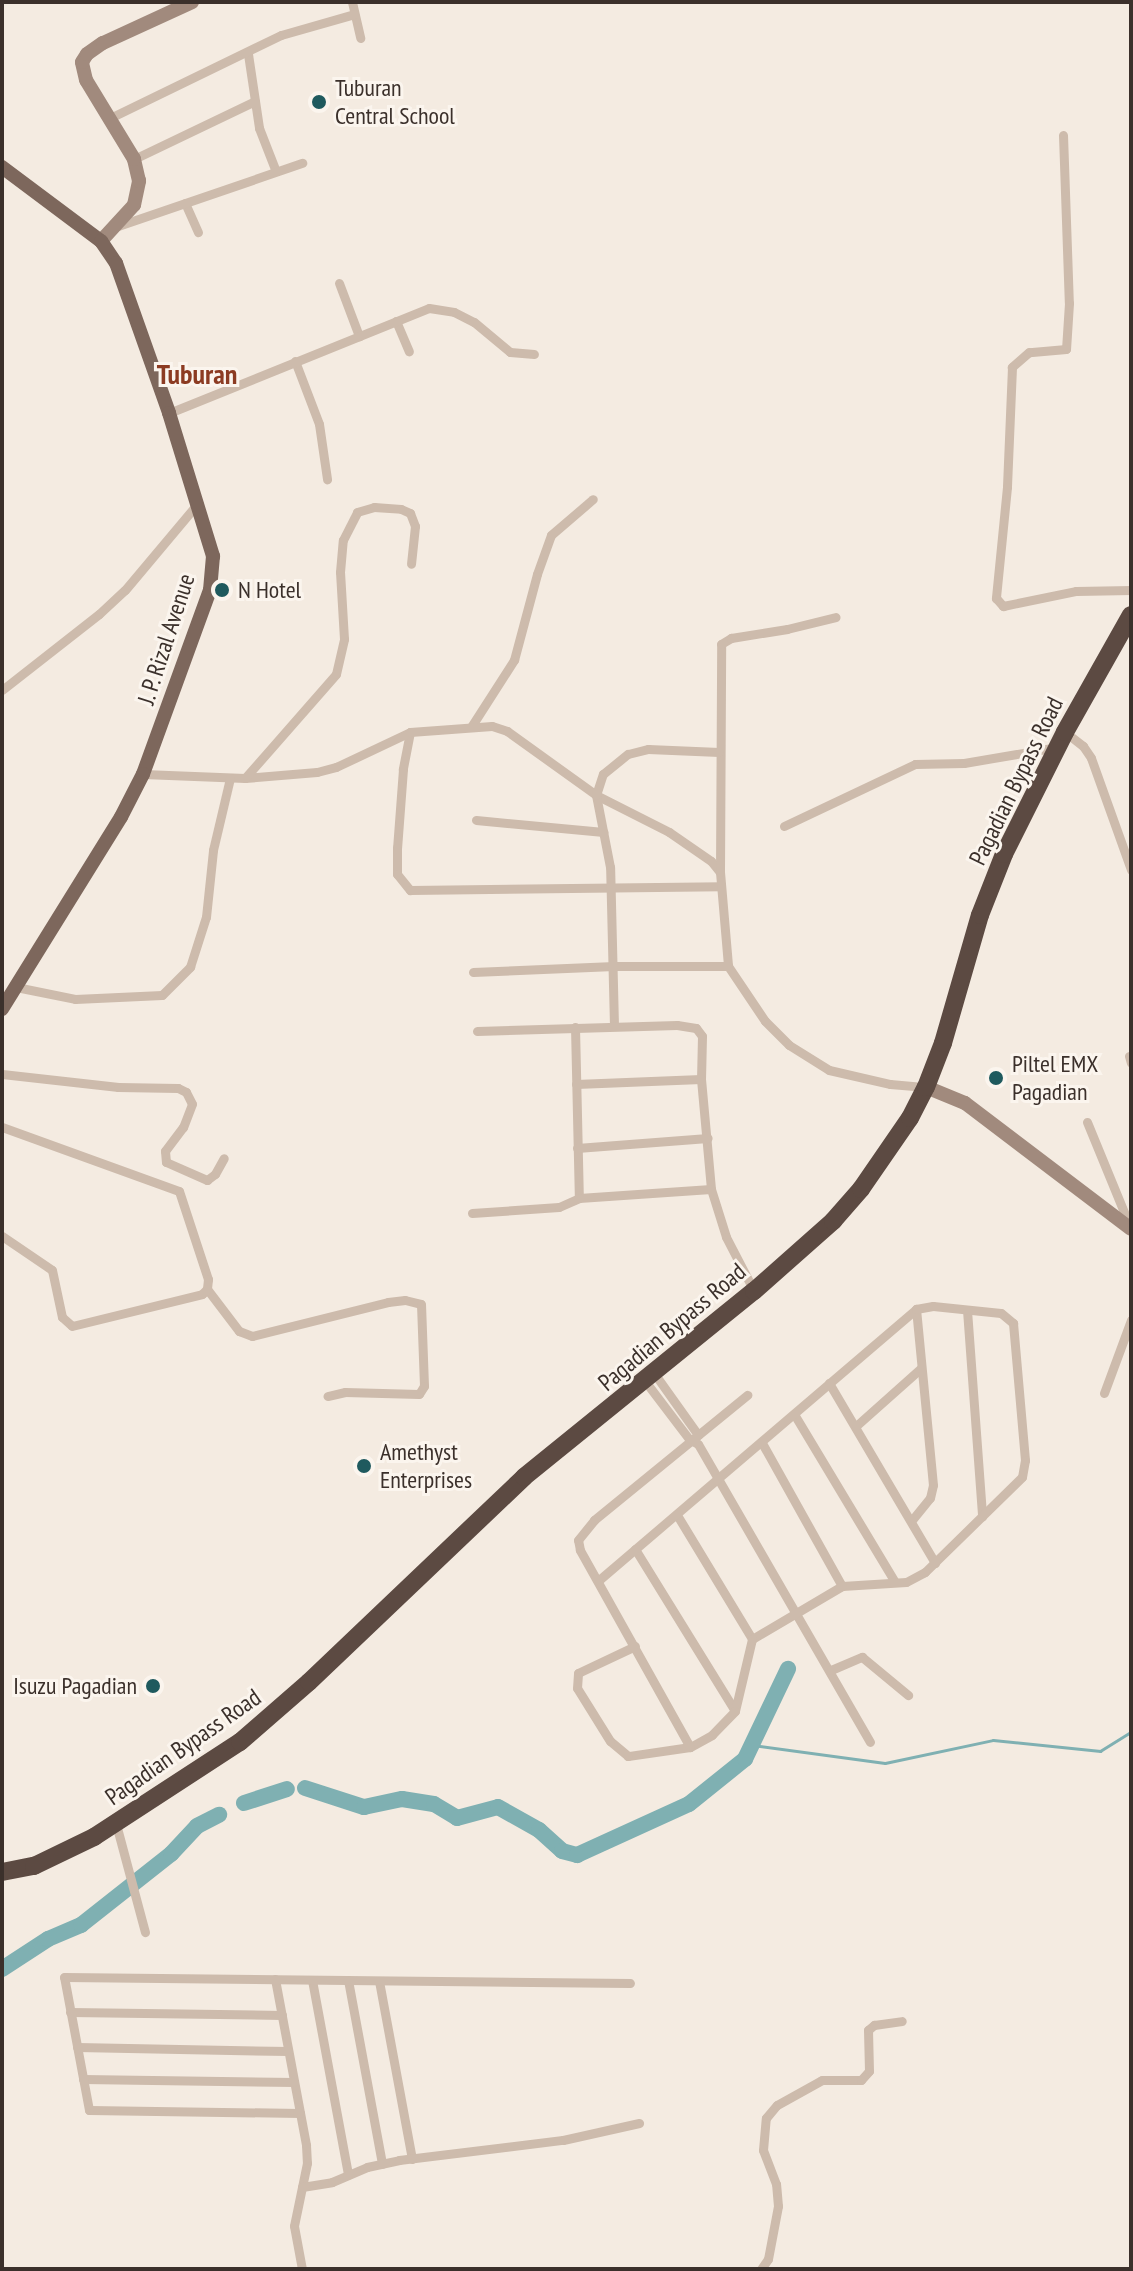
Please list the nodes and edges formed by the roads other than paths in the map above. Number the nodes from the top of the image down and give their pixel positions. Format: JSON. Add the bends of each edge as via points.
{"nodes":[{"id":1,"x":192,"y":2,"type":"edge"},
{"id":2,"x":352,"y":2,"type":"edge"},
{"id":3,"x":354,"y":14,"type":"junction"},
{"id":4,"x":360,"y":38,"type":"dead end"},
{"id":5,"x":248,"y":54,"type":"junction"},
{"id":6,"x":255,"y":101,"type":"junction"},
{"id":7,"x":110,"y":118,"type":"junction"},
{"id":8,"x":1063,"y":135,"type":"dead end"},
{"id":9,"x":134,"y":159,"type":"junction"},
{"id":10,"x":302,"y":163,"type":"dead end"},
{"id":11,"x":2,"y":167,"type":"edge"},
{"id":12,"x":275,"y":169,"type":"junction"},
{"id":13,"x":185,"y":203,"type":"junction"},
{"id":14,"x":115,"y":227,"type":"junction"},
{"id":15,"x":198,"y":232,"type":"dead end"},
{"id":16,"x":101,"y":241,"type":"junction"},
{"id":17,"x":339,"y":283,"type":"dead end"},
{"id":18,"x":396,"y":321,"type":"junction"},
{"id":19,"x":359,"y":336,"type":"junction"},
{"id":20,"x":409,"y":351,"type":"dead end"},
{"id":21,"x":534,"y":354,"type":"dead end"},
{"id":22,"x":295,"y":361,"type":"junction"},
{"id":23,"x":169,"y":413,"type":"junction"},
{"id":24,"x":327,"y":479,"type":"dead end"},
{"id":25,"x":593,"y":499,"type":"dead end"},
{"id":26,"x":199,"y":503,"type":"junction"},
{"id":27,"x":411,"y":564,"type":"dead end"},
{"id":28,"x":1131,"y":590,"type":"edge"},
{"id":29,"x":1131,"y":615,"type":"edge"},
{"id":30,"x":836,"y":617,"type":"dead end"},
{"id":31,"x":2,"y":690,"type":"edge"},
{"id":32,"x":471,"y":727,"type":"junction"},
{"id":33,"x":410,"y":732,"type":"junction"},
{"id":34,"x":1062,"y":739,"type":"junction"},
{"id":35,"x":719,"y":752,"type":"junction"},
{"id":36,"x":143,"y":774,"type":"junction"},
{"id":37,"x":230,"y":778,"type":"junction"},
{"id":38,"x":245,"y":778,"type":"junction"},
{"id":39,"x":596,"y":795,"type":"junction"},
{"id":40,"x":476,"y":820,"type":"dead end"},
{"id":41,"x":784,"y":826,"type":"dead end"},
{"id":42,"x":603,"y":832,"type":"junction"},
{"id":43,"x":1131,"y":870,"type":"edge"},
{"id":44,"x":720,"y":872,"type":"junction"},
{"id":45,"x":721,"y":886,"type":"junction"},
{"id":46,"x":611,"y":890,"type":"junction"},
{"id":47,"x":614,"y":966,"type":"junction"},
{"id":48,"x":728,"y":966,"type":"junction"},
{"id":49,"x":473,"y":972,"type":"dead end"},
{"id":50,"x":16,"y":987,"type":"junction"},
{"id":51,"x":2,"y":1009,"type":"edge"},
{"id":52,"x":614,"y":1026,"type":"junction"},
{"id":53,"x":575,"y":1027,"type":"junction"},
{"id":54,"x":477,"y":1031,"type":"dead end"},
{"id":55,"x":2,"y":1074,"type":"edge"},
{"id":56,"x":701,"y":1079,"type":"junction"},
{"id":57,"x":576,"y":1084,"type":"junction"},
{"id":58,"x":926,"y":1087,"type":"junction"},
{"id":59,"x":1087,"y":1122,"type":"dead end"},
{"id":60,"x":2,"y":1127,"type":"edge"},
{"id":61,"x":708,"y":1138,"type":"junction"},
{"id":62,"x":577,"y":1148,"type":"junction"},
{"id":63,"x":224,"y":1158,"type":"dead end"},
{"id":64,"x":711,"y":1189,"type":"junction"},
{"id":65,"x":579,"y":1198,"type":"junction"},
{"id":66,"x":472,"y":1213,"type":"dead end"},
{"id":67,"x":1131,"y":1229,"type":"edge"},
{"id":68,"x":2,"y":1236,"type":"edge"},
{"id":69,"x":207,"y":1289,"type":"junction"},
{"id":70,"x":754,"y":1291,"type":"junction"},
{"id":71,"x":916,"y":1309,"type":"junction"},
{"id":72,"x":967,"y":1310,"type":"junction"},
{"id":73,"x":1131,"y":1320,"type":"edge"},
{"id":74,"x":921,"y":1368,"type":"junction"},
{"id":75,"x":649,"y":1377,"type":"junction"},
{"id":76,"x":829,"y":1383,"type":"junction"},
{"id":77,"x":1104,"y":1393,"type":"dead end"},
{"id":78,"x":747,"y":1395,"type":"dead end"},
{"id":79,"x":327,"y":1396,"type":"dead end"},
{"id":80,"x":794,"y":1414,"type":"junction"},
{"id":81,"x":856,"y":1426,"type":"junction"},
{"id":82,"x":699,"y":1432,"type":"junction"},
{"id":83,"x":694,"y":1441,"type":"junction"},
{"id":84,"x":762,"y":1443,"type":"junction"},
{"id":85,"x":719,"y":1481,"type":"junction"},
{"id":86,"x":677,"y":1515,"type":"junction"},
{"id":87,"x":982,"y":1516,"type":"junction"},
{"id":88,"x":912,"y":1520,"type":"junction"},
{"id":89,"x":635,"y":1549,"type":"junction"},
{"id":90,"x":935,"y":1563,"type":"junction"},
{"id":91,"x":599,"y":1580,"type":"junction"},
{"id":92,"x":895,"y":1582,"type":"junction"},
{"id":93,"x":842,"y":1586,"type":"junction"},
{"id":94,"x":795,"y":1611,"type":"junction"},
{"id":95,"x":752,"y":1639,"type":"junction"},
{"id":96,"x":635,"y":1646,"type":"junction"},
{"id":97,"x":831,"y":1670,"type":"junction"},
{"id":98,"x":908,"y":1695,"type":"dead end"},
{"id":99,"x":735,"y":1711,"type":"junction"},
{"id":100,"x":870,"y":1742,"type":"dead end"},
{"id":101,"x":690,"y":1747,"type":"junction"},
{"id":102,"x":116,"y":1824,"type":"junction"},
{"id":103,"x":2,"y":1872,"type":"edge"},
{"id":104,"x":145,"y":1932,"type":"dead end"},
{"id":105,"x":275,"y":1979,"type":"junction"},
{"id":106,"x":312,"y":1980,"type":"junction"},
{"id":107,"x":348,"y":1980,"type":"junction"},
{"id":108,"x":379,"y":1981,"type":"junction"},
{"id":109,"x":630,"y":1983,"type":"dead end"},
{"id":110,"x":70,"y":2012,"type":"junction"},
{"id":111,"x":282,"y":2015,"type":"junction"},
{"id":112,"x":902,"y":2021,"type":"dead end"},
{"id":113,"x":77,"y":2047,"type":"junction"},
{"id":114,"x":288,"y":2051,"type":"junction"},
{"id":115,"x":83,"y":2079,"type":"junction"},
{"id":116,"x":294,"y":2082,"type":"junction"},
{"id":117,"x":300,"y":2113,"type":"junction"},
{"id":118,"x":639,"y":2123,"type":"dead end"},
{"id":119,"x":412,"y":2159,"type":"junction"},
{"id":120,"x":382,"y":2164,"type":"junction"},
{"id":121,"x":348,"y":2175,"type":"junction"},
{"id":122,"x":302,"y":2187,"type":"junction"},
{"id":123,"x":302,"y":2269,"type":"edge"},
{"id":124,"x":761,"y":2269,"type":"edge"}],
"edges":[{"from":1,"to":7,"type":"street","via":[[87,54],[82,62],[86,80]]},
{"from":2,"to":3,"type":"street"},
{"from":3,"to":4,"type":"street"},
{"from":3,"to":5,"type":"street","via":[[281,35]]},
{"from":5,"to":6,"type":"street"},
{"from":5,"to":7,"type":"street"},
{"from":6,"to":9,"type":"street"},
{"from":6,"to":12,"type":"street"},
{"from":7,"to":9,"type":"street"},
{"from":8,"to":28,"type":"street","via":[[1066,349],[1029,352],[1012,367],[996,598],[1003,606],[1076,591]]},
{"from":9,"to":14,"type":"street","via":[[139,192]]},
{"from":10,"to":12,"type":"street"},
{"from":11,"to":16,"type":"main road","name":"J. P. Rizal Avenue"},
{"from":12,"to":13,"type":"street"},
{"from":13,"to":14,"type":"street"},
{"from":13,"to":15,"type":"street"},
{"from":14,"to":16,"type":"street"},
{"from":16,"to":23,"type":"main road","name":"J. P. Rizal Avenue","via":[[123,278]]},
{"from":17,"to":19,"type":"street"},
{"from":18,"to":19,"type":"street"},
{"from":18,"to":20,"type":"street"},
{"from":18,"to":21,"type":"street","via":[[437,307],[482,327],[510,352]]},
{"from":19,"to":22,"type":"street"},
{"from":22,"to":23,"type":"street"},
{"from":22,"to":24,"type":"street","via":[[319,424]]},
{"from":23,"to":26,"type":"main road","name":"J. P. Rizal Avenue"},
{"from":25,"to":32,"type":"street","via":[[551,535],[514,660]]},
{"from":26,"to":31,"type":"street","via":[[108,606]]},
{"from":26,"to":36,"type":"main road","name":"J. P. Rizal Avenue","via":[[213,556],[210,590]]},
{"from":27,"to":38,"type":"street","via":[[415,526],[410,513],[374,507],[357,512],[343,540],[344,639],[336,674]]},
{"from":29,"to":34,"type":"highway","name":"Pagadian Bypass Road"},
{"from":30,"to":35,"type":"street","via":[[721,644]]},
{"from":32,"to":33,"type":"street"},
{"from":32,"to":39,"type":"street","via":[[492,726],[521,738]]},
{"from":33,"to":38,"type":"street","via":[[336,767]]},
{"from":33,"to":46,"type":"street","via":[[397,848],[397,874],[410,890]]},
{"from":34,"to":41,"type":"street","via":[[964,763],[915,764]]},
{"from":34,"to":43,"type":"street","via":[[1083,746],[1091,758]]},
{"from":34,"to":58,"type":"highway","name":"Pagadian Bypass Road","via":[[1004,854],[980,915]]},
{"from":35,"to":39,"type":"street","via":[[665,748],[628,754],[603,774]]},
{"from":35,"to":44,"type":"street"},
{"from":36,"to":37,"type":"street"},
{"from":36,"to":50,"type":"main road","name":"J. P. Rizal Avenue"},
{"from":37,"to":38,"type":"street"},
{"from":37,"to":50,"type":"street","via":[[213,850],[206,917],[190,967],[162,995],[75,999]]},
{"from":39,"to":42,"type":"street"},
{"from":39,"to":44,"type":"street","via":[[696,848]]},
{"from":40,"to":42,"type":"street"},
{"from":42,"to":46,"type":"street"},
{"from":44,"to":45,"type":"street"},
{"from":45,"to":46,"type":"street"},
{"from":45,"to":48,"type":"street"},
{"from":46,"to":47,"type":"street"},
{"from":47,"to":48,"type":"street"},
{"from":47,"to":49,"type":"street"},
{"from":47,"to":52,"type":"street"},
{"from":48,"to":58,"type":"street","via":[[765,1021],[809,1059],[855,1077]]},
{"from":50,"to":51,"type":"main road","name":"J. P. Rizal Avenue"},
{"from":52,"to":53,"type":"street"},
{"from":52,"to":56,"type":"street","via":[[696,1028],[702,1036]]},
{"from":53,"to":54,"type":"street"},
{"from":53,"to":57,"type":"street"},
{"from":55,"to":63,"type":"street","via":[[178,1088],[192,1104],[165,1151],[166,1162],[207,1180]]},
{"from":56,"to":57,"type":"street"},
{"from":56,"to":61,"type":"street"},
{"from":57,"to":62,"type":"street"},
{"from":58,"to":67,"type":"street","via":[[965,1103]]},
{"from":58,"to":70,"type":"highway","name":"Pagadian Bypass Road","via":[[861,1189]]},
{"from":59,"to":67,"type":"street"},
{"from":60,"to":69,"type":"street","via":[[173,1186],[183,1196]]},
{"from":61,"to":62,"type":"street"},
{"from":61,"to":64,"type":"street"},
{"from":62,"to":65,"type":"street"},
{"from":64,"to":65,"type":"street"},
{"from":64,"to":70,"type":"street","via":[[726,1237]]},
{"from":65,"to":66,"type":"street","via":[[559,1207]]},
{"from":68,"to":69,"type":"street","via":[[52,1270],[62,1317],[72,1326]]},
{"from":69,"to":79,"type":"street","via":[[239,1331],[252,1336],[388,1302],[421,1304],[424,1386],[419,1394]]},
{"from":70,"to":75,"type":"highway","name":"Pagadian Bypass Road"},
{"from":71,"to":72,"type":"street"},
{"from":71,"to":74,"type":"street"},
{"from":71,"to":76,"type":"street"},
{"from":72,"to":87,"type":"street"},
{"from":72,"to":87,"type":"street","via":[[1001,1313],[1016,1333],[1024,1469],[1016,1485]]},
{"from":73,"to":77,"type":"street"},
{"from":74,"to":81,"type":"street"},
{"from":74,"to":88,"type":"street","via":[[933,1485],[930,1498]]},
{"from":75,"to":82,"type":"street"},
{"from":75,"to":83,"type":"street"},
{"from":75,"to":102,"type":"highway","name":"Pagadian Bypass Road","via":[[475,1520],[267,1720]]},
{"from":76,"to":80,"type":"street"},
{"from":76,"to":81,"type":"street"},
{"from":78,"to":82,"type":"street"},
{"from":80,"to":84,"type":"street"},
{"from":80,"to":92,"type":"street"},
{"from":81,"to":88,"type":"street"},
{"from":82,"to":83,"type":"street"},
{"from":83,"to":85,"type":"street"},
{"from":83,"to":91,"type":"street","via":[[582,1532],[580,1550]]},
{"from":84,"to":85,"type":"street"},
{"from":84,"to":93,"type":"street"},
{"from":85,"to":86,"type":"street"},
{"from":85,"to":94,"type":"street"},
{"from":86,"to":89,"type":"street"},
{"from":86,"to":95,"type":"street"},
{"from":87,"to":90,"type":"street"},
{"from":88,"to":90,"type":"street"},
{"from":89,"to":91,"type":"street"},
{"from":89,"to":99,"type":"street"},
{"from":90,"to":92,"type":"street","via":[[915,1578]]},
{"from":91,"to":96,"type":"street"},
{"from":92,"to":93,"type":"street"},
{"from":93,"to":94,"type":"street"},
{"from":94,"to":95,"type":"street"},
{"from":94,"to":97,"type":"street"},
{"from":95,"to":99,"type":"street"},
{"from":96,"to":101,"type":"street"},
{"from":96,"to":101,"type":"street","via":[[578,1673],[577,1688],[610,1741],[628,1756]]},
{"from":97,"to":98,"type":"street","via":[[862,1657]]},
{"from":97,"to":100,"type":"street"},
{"from":99,"to":101,"type":"street","via":[[712,1735]]},
{"from":102,"to":103,"type":"highway","name":"Pagadian Bypass Road","via":[[34,1866]]},
{"from":102,"to":104,"type":"street"},
{"from":105,"to":106,"type":"street"},
{"from":105,"to":110,"type":"street","via":[[64,1977]]},
{"from":105,"to":111,"type":"street"},
{"from":106,"to":107,"type":"street"},
{"from":106,"to":121,"type":"street"},
{"from":107,"to":108,"type":"street"},
{"from":107,"to":120,"type":"street"},
{"from":108,"to":109,"type":"street"},
{"from":108,"to":119,"type":"street"},
{"from":110,"to":111,"type":"street"},
{"from":110,"to":113,"type":"street"},
{"from":111,"to":114,"type":"street"},
{"from":112,"to":124,"type":"street","via":[[868,2030],[869,2071],[861,2080],[822,2080],[777,2105],[766,2118],[763,2150],[778,2206],[768,2259]]},
{"from":113,"to":114,"type":"street"},
{"from":113,"to":115,"type":"street"},
{"from":114,"to":116,"type":"street"},
{"from":115,"to":116,"type":"street"},
{"from":115,"to":117,"type":"street","via":[[89,2110]]},
{"from":116,"to":117,"type":"street"},
{"from":117,"to":122,"type":"street","via":[[307,2163]]},
{"from":118,"to":119,"type":"street","via":[[563,2140]]},
{"from":119,"to":120,"type":"street"},
{"from":120,"to":121,"type":"street"},
{"from":121,"to":122,"type":"street"},
{"from":122,"to":123,"type":"street","via":[[294,2226]]}]}
